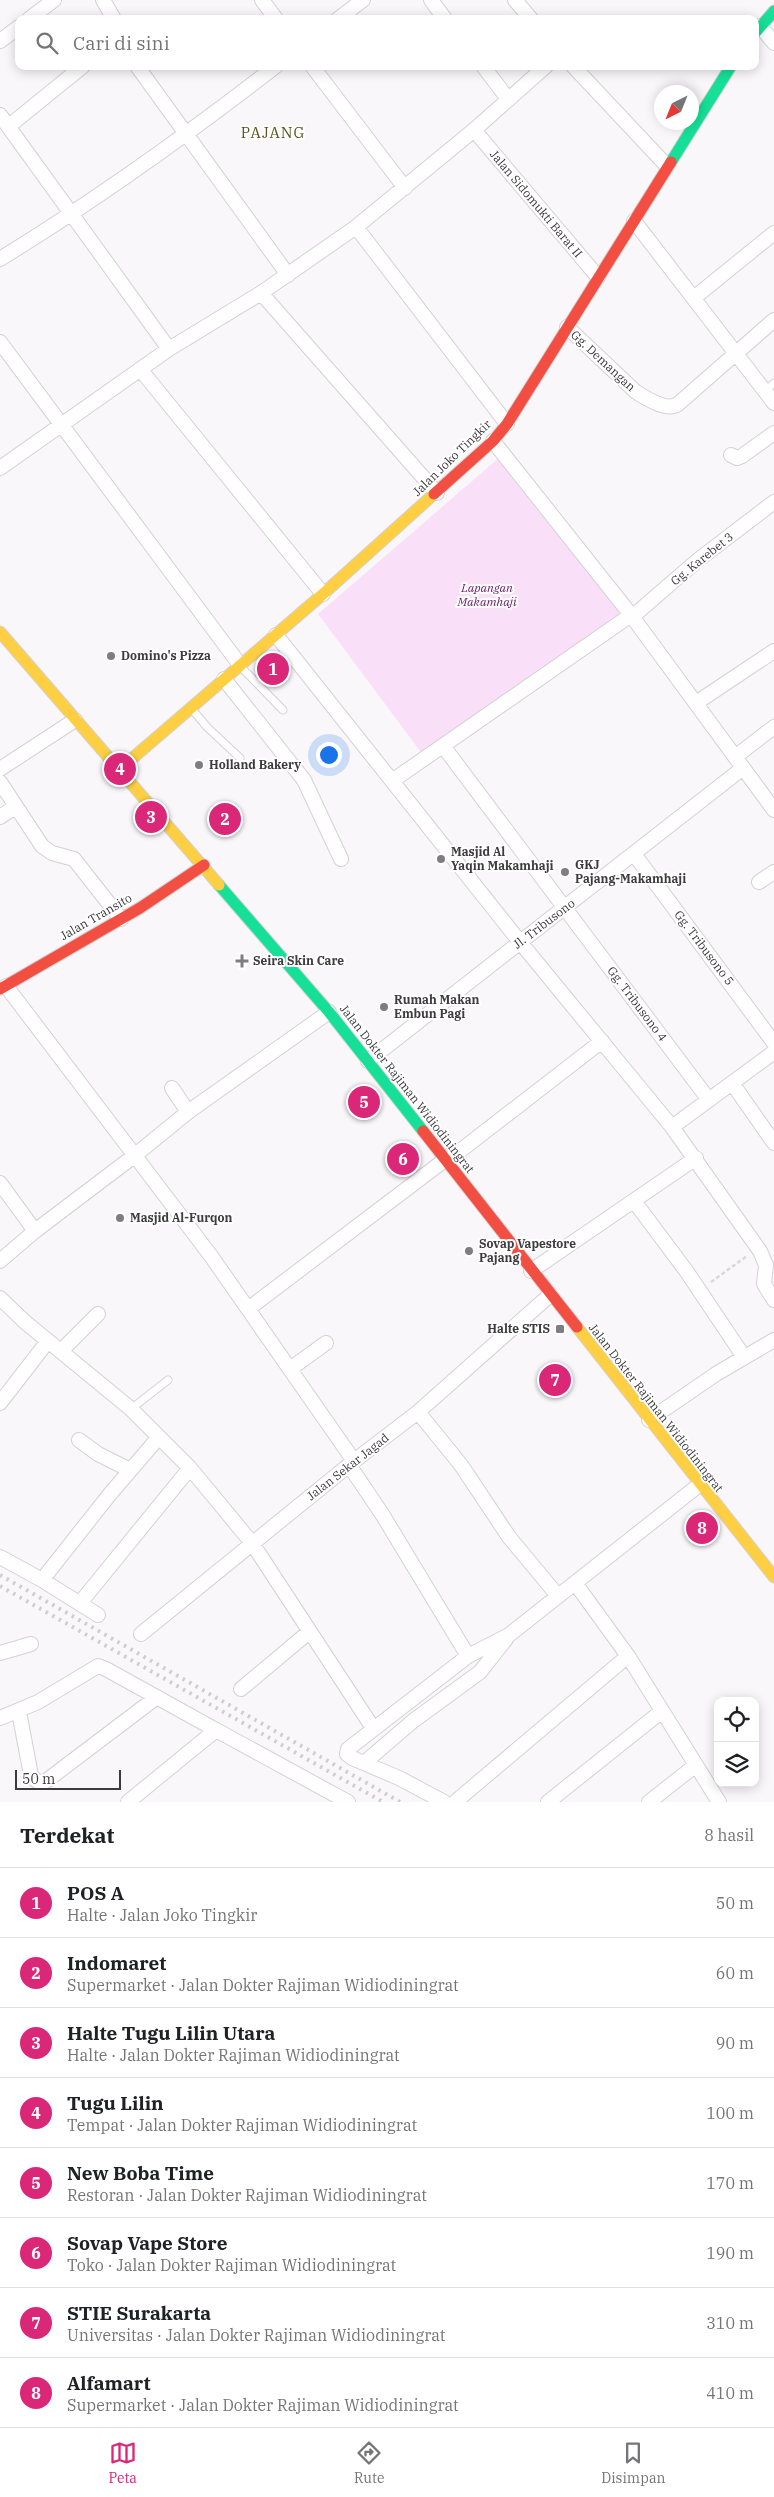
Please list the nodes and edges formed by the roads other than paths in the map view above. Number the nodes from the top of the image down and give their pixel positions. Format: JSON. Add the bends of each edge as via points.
{"nodes":[{"id":1,"x":54,"y":0,"type":"edge"},
{"id":2,"x":103,"y":0,"type":"edge"},
{"id":3,"x":262,"y":0,"type":"edge"},
{"id":4,"x":363,"y":0,"type":"edge"},
{"id":5,"x":431,"y":0,"type":"edge"},
{"id":6,"x":515,"y":0,"type":"edge"},
{"id":7,"x":774,"y":12,"type":"edge"},
{"id":8,"x":34,"y":15,"type":"edge"},
{"id":9,"x":112,"y":15,"type":"edge"},
{"id":10,"x":273,"y":15,"type":"edge"},
{"id":11,"x":343,"y":15,"type":"edge"},
{"id":12,"x":442,"y":15,"type":"edge"},
{"id":13,"x":528,"y":15,"type":"edge"},
{"id":14,"x":759,"y":28,"type":"edge"},
{"id":15,"x":15,"y":30,"type":"edge"},
{"id":16,"x":759,"y":30,"type":"edge"},
{"id":17,"x":0,"y":41,"type":"edge"},
{"id":18,"x":774,"y":43,"type":"edge"},
{"id":19,"x":78,"y":70,"type":"edge"},
{"id":20,"x":140,"y":70,"type":"edge"},
{"id":21,"x":271,"y":70,"type":"edge"},
{"id":22,"x":315,"y":70,"type":"edge"},
{"id":23,"x":485,"y":70,"type":"edge"},
{"id":24,"x":541,"y":70,"type":"edge"},
{"id":25,"x":577,"y":70,"type":"edge"},
{"id":26,"x":728,"y":70,"type":"edge"},
{"id":27,"x":508,"y":99,"type":"junction"},
{"id":28,"x":0,"y":115,"type":"edge"},
{"id":29,"x":8,"y":126,"type":"junction"},
{"id":30,"x":474,"y":130,"type":"junction"},
{"id":31,"x":187,"y":136,"type":"junction"},
{"id":32,"x":667,"y":166,"type":"junction"},
{"id":33,"x":405,"y":188,"type":"junction"},
{"id":34,"x":72,"y":215,"type":"junction"},
{"id":35,"x":634,"y":221,"type":"junction"},
{"id":36,"x":356,"y":227,"type":"junction"},
{"id":37,"x":774,"y":233,"type":"edge"},
{"id":38,"x":0,"y":259,"type":"edge"},
{"id":39,"x":288,"y":275,"type":"junction"},
{"id":40,"x":598,"y":277,"type":"junction"},
{"id":41,"x":261,"y":293,"type":"junction"},
{"id":42,"x":695,"y":298,"type":"junction"},
{"id":43,"x":774,"y":320,"type":"edge"},
{"id":44,"x":567,"y":327,"type":"junction"},
{"id":45,"x":0,"y":342,"type":"edge"},
{"id":46,"x":169,"y":349,"type":"junction"},
{"id":47,"x":736,"y":352,"type":"junction"},
{"id":48,"x":140,"y":369,"type":"junction"},
{"id":49,"x":770,"y":387,"type":"edge"},
{"id":50,"x":774,"y":403,"type":"edge"},
{"id":51,"x":507,"y":424,"type":"junction"},
{"id":52,"x":60,"y":425,"type":"junction"},
{"id":53,"x":774,"y":432,"type":"edge"},
{"id":54,"x":493,"y":441,"type":"junction"},
{"id":55,"x":730,"y":455,"type":"dead end"},
{"id":56,"x":0,"y":468,"type":"edge"},
{"id":57,"x":437,"y":493,"type":"junction"},
{"id":58,"x":774,"y":502,"type":"edge"},
{"id":59,"x":323,"y":594,"type":"junction"},
{"id":60,"x":632,"y":616,"type":"junction"},
{"id":61,"x":0,"y":632,"type":"edge"},
{"id":62,"x":276,"y":636,"type":"junction"},
{"id":63,"x":774,"y":652,"type":"edge"},
{"id":64,"x":240,"y":665,"type":"junction"},
{"id":65,"x":224,"y":678,"type":"junction"},
{"id":66,"x":696,"y":704,"type":"junction"},
{"id":67,"x":190,"y":708,"type":"junction"},
{"id":68,"x":283,"y":710,"type":"dead end"},
{"id":69,"x":75,"y":720,"type":"junction"},
{"id":70,"x":774,"y":728,"type":"edge"},
{"id":71,"x":443,"y":746,"type":"junction"},
{"id":72,"x":240,"y":758,"type":"dead end"},
{"id":73,"x":739,"y":763,"type":"junction"},
{"id":74,"x":0,"y":769,"type":"edge"},
{"id":75,"x":120,"y":769,"type":"junction"},
{"id":76,"x":392,"y":781,"type":"junction"},
{"id":77,"x":0,"y":782,"type":"edge"},
{"id":78,"x":16,"y":806,"type":"junction"},
{"id":79,"x":774,"y":810,"type":"edge"},
{"id":80,"x":0,"y":817,"type":"edge"},
{"id":81,"x":634,"y":854,"type":"junction"},
{"id":82,"x":341,"y":859,"type":"dead end"},
{"id":83,"x":204,"y":865,"type":"junction"},
{"id":84,"x":774,"y":872,"type":"edge"},
{"id":85,"x":759,"y":882,"type":"dead end"},
{"id":86,"x":564,"y":909,"type":"junction"},
{"id":87,"x":120,"y":919,"type":"junction"},
{"id":88,"x":520,"y":942,"type":"junction"},
{"id":89,"x":3,"y":987,"type":"edge"},
{"id":90,"x":329,"y":1012,"type":"junction"},
{"id":91,"x":602,"y":1041,"type":"junction"},
{"id":92,"x":774,"y":1043,"type":"edge"},
{"id":93,"x":774,"y":1052,"type":"edge"},
{"id":94,"x":368,"y":1062,"type":"junction"},
{"id":95,"x":732,"y":1083,"type":"junction"},
{"id":96,"x":172,"y":1088,"type":"dead end"},
{"id":97,"x":709,"y":1100,"type":"junction"},
{"id":98,"x":188,"y":1112,"type":"junction"},
{"id":99,"x":672,"y":1127,"type":"junction"},
{"id":100,"x":774,"y":1144,"type":"edge"},
{"id":101,"x":134,"y":1156,"type":"junction"},
{"id":102,"x":696,"y":1158,"type":"junction"},
{"id":103,"x":447,"y":1160,"type":"junction"},
{"id":104,"x":0,"y":1183,"type":"edge"},
{"id":105,"x":634,"y":1201,"type":"junction"},
{"id":106,"x":35,"y":1230,"type":"junction"},
{"id":107,"x":0,"y":1261,"type":"edge"},
{"id":108,"x":532,"y":1271,"type":"junction"},
{"id":109,"x":550,"y":1295,"type":"junction"},
{"id":110,"x":0,"y":1298,"type":"edge"},
{"id":111,"x":774,"y":1300,"type":"edge"},
{"id":112,"x":248,"y":1309,"type":"junction"},
{"id":113,"x":98,"y":1314,"type":"dead end"},
{"id":114,"x":774,"y":1340,"type":"edge"},
{"id":115,"x":48,"y":1341,"type":"junction"},
{"id":116,"x":326,"y":1343,"type":"dead end"},
{"id":117,"x":61,"y":1351,"type":"junction"},
{"id":118,"x":744,"y":1357,"type":"junction"},
{"id":119,"x":290,"y":1369,"type":"junction"},
{"id":120,"x":168,"y":1380,"type":"dead end"},
{"id":121,"x":0,"y":1403,"type":"edge"},
{"id":122,"x":131,"y":1409,"type":"junction"},
{"id":123,"x":418,"y":1412,"type":"junction"},
{"id":124,"x":649,"y":1420,"type":"junction"},
{"id":125,"x":159,"y":1437,"type":"junction"},
{"id":126,"x":79,"y":1440,"type":"dead end"},
{"id":127,"x":352,"y":1463,"type":"junction"},
{"id":128,"x":190,"y":1468,"type":"junction"},
{"id":129,"x":130,"y":1470,"type":"junction"},
{"id":130,"x":699,"y":1485,"type":"junction"},
{"id":131,"x":252,"y":1543,"type":"junction"},
{"id":132,"x":0,"y":1557,"type":"edge"},
{"id":133,"x":774,"y":1577,"type":"edge"},
{"id":134,"x":42,"y":1580,"type":"junction"},
{"id":135,"x":575,"y":1583,"type":"junction"},
{"id":136,"x":558,"y":1596,"type":"junction"},
{"id":137,"x":80,"y":1603,"type":"junction"},
{"id":138,"x":98,"y":1615,"type":"dead end"},
{"id":139,"x":309,"y":1632,"type":"junction"},
{"id":140,"x":141,"y":1634,"type":"dead end"},
{"id":141,"x":509,"y":1635,"type":"junction"},
{"id":142,"x":31,"y":1644,"type":"dead end"},
{"id":143,"x":0,"y":1653,"type":"edge"},
{"id":144,"x":468,"y":1656,"type":"junction"},
{"id":145,"x":628,"y":1656,"type":"junction"},
{"id":146,"x":241,"y":1689,"type":"dead end"},
{"id":147,"x":158,"y":1697,"type":"junction"},
{"id":148,"x":662,"y":1710,"type":"junction"},
{"id":149,"x":19,"y":1712,"type":"junction"},
{"id":150,"x":0,"y":1718,"type":"edge"},
{"id":151,"x":373,"y":1728,"type":"junction"},
{"id":152,"x":216,"y":1730,"type":"junction"},
{"id":153,"x":364,"y":1763,"type":"junction"},
{"id":154,"x":696,"y":1765,"type":"junction"},
{"id":155,"x":340,"y":1800,"type":"edge"},
{"id":156,"x":128,"y":1802,"type":"edge"},
{"id":157,"x":444,"y":1802,"type":"edge"},
{"id":158,"x":455,"y":1802,"type":"edge"},
{"id":159,"x":548,"y":1802,"type":"edge"},
{"id":160,"x":649,"y":1802,"type":"edge"},
{"id":161,"x":719,"y":1802,"type":"edge"}],
"edges":[{"from":1,"to":8,"type":"street"},
{"from":2,"to":9,"type":"street"},
{"from":3,"to":10,"type":"street"},
{"from":4,"to":11,"type":"street"},
{"from":5,"to":12,"type":"street"},
{"from":6,"to":13,"type":"street"},
{"from":7,"to":14,"type":"main road"},
{"from":15,"to":17,"type":"street"},
{"from":16,"to":18,"type":"street"},
{"from":19,"to":29,"type":"street"},
{"from":20,"to":31,"type":"street"},
{"from":21,"to":31,"type":"street"},
{"from":22,"to":33,"type":"street"},
{"from":23,"to":27,"type":"street"},
{"from":24,"to":27,"type":"street"},
{"from":25,"to":32,"type":"street"},
{"from":26,"to":32,"type":"main road","name":"Jalan Joko Tingkir"},
{"from":27,"to":30,"type":"street"},
{"from":28,"to":29,"type":"street"},
{"from":29,"to":34,"type":"street"},
{"from":30,"to":33,"type":"street"},
{"from":30,"to":40,"type":"street","name":"Jalan Sidomukti Barat II"},
{"from":31,"to":34,"type":"street"},
{"from":31,"to":39,"type":"street"},
{"from":32,"to":35,"type":"main road","name":"Jalan Joko Tingkir"},
{"from":33,"to":36,"type":"street"},
{"from":34,"to":38,"type":"street"},
{"from":34,"to":46,"type":"street"},
{"from":35,"to":40,"type":"main road","name":"Jalan Joko Tingkir"},
{"from":35,"to":42,"type":"street"},
{"from":36,"to":39,"type":"street"},
{"from":36,"to":51,"type":"street"},
{"from":37,"to":42,"type":"street"},
{"from":39,"to":41,"type":"street"},
{"from":40,"to":44,"type":"main road","name":"Jalan Joko Tingkir"},
{"from":41,"to":46,"type":"street"},
{"from":41,"to":57,"type":"street"},
{"from":42,"to":47,"type":"street"},
{"from":43,"to":47,"type":"street"},
{"from":44,"to":47,"type":"street","name":"Gg. Demangan","via":[[636,392],[672,407]]},
{"from":44,"to":51,"type":"main road","name":"Jalan Joko Tingkir"},
{"from":45,"to":52,"type":"street"},
{"from":46,"to":48,"type":"street"},
{"from":47,"to":49,"type":"street"},
{"from":48,"to":52,"type":"street"},
{"from":48,"to":59,"type":"street"},
{"from":49,"to":50,"type":"street"},
{"from":51,"to":54,"type":"main road","name":"Jalan Joko Tingkir"},
{"from":52,"to":56,"type":"street"},
{"from":52,"to":64,"type":"street"},
{"from":53,"to":55,"type":"street","via":[[739,458]]},
{"from":54,"to":57,"type":"main road","name":"Jalan Joko Tingkir"},
{"from":54,"to":60,"type":"street"},
{"from":57,"to":59,"type":"main road","name":"Jalan Joko Tingkir"},
{"from":58,"to":60,"type":"street","name":"Gg. Karebet 3"},
{"from":59,"to":62,"type":"main road","name":"Jalan Joko Tingkir"},
{"from":60,"to":66,"type":"street"},
{"from":60,"to":71,"type":"street","name":"Gg. Karebet 3"},
{"from":61,"to":69,"type":"main road","name":"Jalan Dokter Rajiman Widiodiningrat"},
{"from":62,"to":64,"type":"main road","name":"Jalan Joko Tingkir"},
{"from":62,"to":76,"type":"street"},
{"from":63,"to":66,"type":"street"},
{"from":64,"to":65,"type":"main road","name":"Jalan Joko Tingkir"},
{"from":64,"to":68,"type":"lane"},
{"from":65,"to":67,"type":"main road","name":"Jalan Joko Tingkir"},
{"from":65,"to":82,"type":"street","via":[[304,780]]},
{"from":66,"to":73,"type":"street"},
{"from":67,"to":72,"type":"lane"},
{"from":67,"to":75,"type":"main road","name":"Jalan Joko Tingkir"},
{"from":69,"to":74,"type":"street"},
{"from":69,"to":75,"type":"main road","name":"Jalan Dokter Rajiman Widiodiningrat"},
{"from":70,"to":73,"type":"street","name":"Jl. Tribusono"},
{"from":71,"to":76,"type":"street","name":"Gg. Karebet 3"},
{"from":71,"to":86,"type":"street","name":"Gg. Tribusono 4"},
{"from":73,"to":79,"type":"street"},
{"from":73,"to":81,"type":"street","name":"Jl. Tribusono"},
{"from":75,"to":83,"type":"main road","name":"Jalan Dokter Rajiman Widiodiningrat"},
{"from":76,"to":88,"type":"street"},
{"from":77,"to":78,"type":"street"},
{"from":78,"to":80,"type":"street"},
{"from":78,"to":87,"type":"street","via":[[42,846],[74,859]]},
{"from":81,"to":86,"type":"street","name":"Jl. Tribusono"},
{"from":81,"to":92,"type":"street","name":"Gg. Tribusono 5"},
{"from":83,"to":87,"type":"main road","name":"Jalan Transito"},
{"from":83,"to":90,"type":"main road","name":"Jalan Dokter Rajiman Widiodiningrat"},
{"from":84,"to":85,"type":"street"},
{"from":86,"to":88,"type":"street","name":"Jl. Tribusono"},
{"from":86,"to":97,"type":"street","name":"Gg. Tribusono 4"},
{"from":87,"to":89,"type":"main road","name":"Jalan Transito"},
{"from":88,"to":91,"type":"street"},
{"from":88,"to":94,"type":"street","name":"Jl. Tribusono"},
{"from":89,"to":101,"type":"street"},
{"from":90,"to":94,"type":"main road","name":"Jalan Dokter Rajiman Widiodiningrat"},
{"from":90,"to":98,"type":"street"},
{"from":91,"to":99,"type":"street"},
{"from":91,"to":103,"type":"street"},
{"from":93,"to":95,"type":"street"},
{"from":94,"to":103,"type":"main road","name":"Jalan Dokter Rajiman Widiodiningrat"},
{"from":95,"to":97,"type":"street"},
{"from":95,"to":100,"type":"street"},
{"from":96,"to":98,"type":"street"},
{"from":97,"to":99,"type":"street"},
{"from":98,"to":101,"type":"street"},
{"from":99,"to":102,"type":"street"},
{"from":101,"to":106,"type":"street"},
{"from":101,"to":112,"type":"street"},
{"from":102,"to":105,"type":"street"},
{"from":102,"to":111,"type":"street","via":[[758,1248],[766,1265],[764,1284]]},
{"from":103,"to":108,"type":"main road","name":"Jalan Dokter Rajiman Widiodiningrat"},
{"from":103,"to":112,"type":"street"},
{"from":104,"to":106,"type":"street"},
{"from":105,"to":108,"type":"street"},
{"from":105,"to":118,"type":"street"},
{"from":106,"to":107,"type":"street"},
{"from":108,"to":109,"type":"main road","name":"Jalan Dokter Rajiman Widiodiningrat"},
{"from":109,"to":123,"type":"street","name":"Jalan Sekar Jagad"},
{"from":109,"to":124,"type":"main road","name":"Jalan Dokter Rajiman Widiodiningrat"},
{"from":110,"to":115,"type":"street"},
{"from":112,"to":119,"type":"street"},
{"from":113,"to":117,"type":"street"},
{"from":114,"to":118,"type":"street"},
{"from":115,"to":117,"type":"street"},
{"from":115,"to":121,"type":"street"},
{"from":116,"to":119,"type":"street"},
{"from":117,"to":122,"type":"street"},
{"from":118,"to":124,"type":"street"},
{"from":119,"to":127,"type":"street"},
{"from":120,"to":122,"type":"lane"},
{"from":122,"to":125,"type":"street"},
{"from":123,"to":127,"type":"street","name":"Jalan Sekar Jagad"},
{"from":123,"to":136,"type":"street","via":[[460,1465],[509,1537]]},
{"from":124,"to":130,"type":"main road","name":"Jalan Dokter Rajiman Widiodiningrat"},
{"from":125,"to":128,"type":"street"},
{"from":125,"to":129,"type":"street"},
{"from":126,"to":129,"type":"street"},
{"from":127,"to":131,"type":"street","name":"Jalan Sekar Jagad"},
{"from":127,"to":144,"type":"street"},
{"from":128,"to":131,"type":"street"},
{"from":128,"to":137,"type":"street"},
{"from":129,"to":134,"type":"street"},
{"from":130,"to":133,"type":"main road","name":"Jalan Dokter Rajiman Widiodiningrat"},
{"from":130,"to":135,"type":"street"},
{"from":131,"to":139,"type":"street"},
{"from":131,"to":140,"type":"street","name":"Jalan Sekar Jagad"},
{"from":132,"to":134,"type":"street"},
{"from":134,"to":137,"type":"street"},
{"from":135,"to":136,"type":"street"},
{"from":135,"to":145,"type":"street"},
{"from":136,"to":141,"type":"street"},
{"from":137,"to":138,"type":"street"},
{"from":139,"to":146,"type":"street"},
{"from":139,"to":151,"type":"street"},
{"from":141,"to":144,"type":"street"},
{"from":141,"to":153,"type":"street","via":[[480,1672],[428,1709]]},
{"from":142,"to":143,"type":"street"},
{"from":144,"to":151,"type":"street"},
{"from":145,"to":148,"type":"street"},
{"from":145,"to":158,"type":"street"},
{"from":147,"to":149,"type":"street","via":[[98,1666]]},
{"from":147,"to":149,"type":"street","via":[[41,1783],[31,1776]]},
{"from":147,"to":152,"type":"street"},
{"from":148,"to":154,"type":"street"},
{"from":148,"to":159,"type":"street"},
{"from":149,"to":150,"type":"street"},
{"from":151,"to":153,"type":"street","via":[[346,1751]]},
{"from":152,"to":155,"type":"street"},
{"from":152,"to":156,"type":"street"},
{"from":153,"to":157,"type":"street"},
{"from":154,"to":160,"type":"street"},
{"from":154,"to":161,"type":"street"}]}
